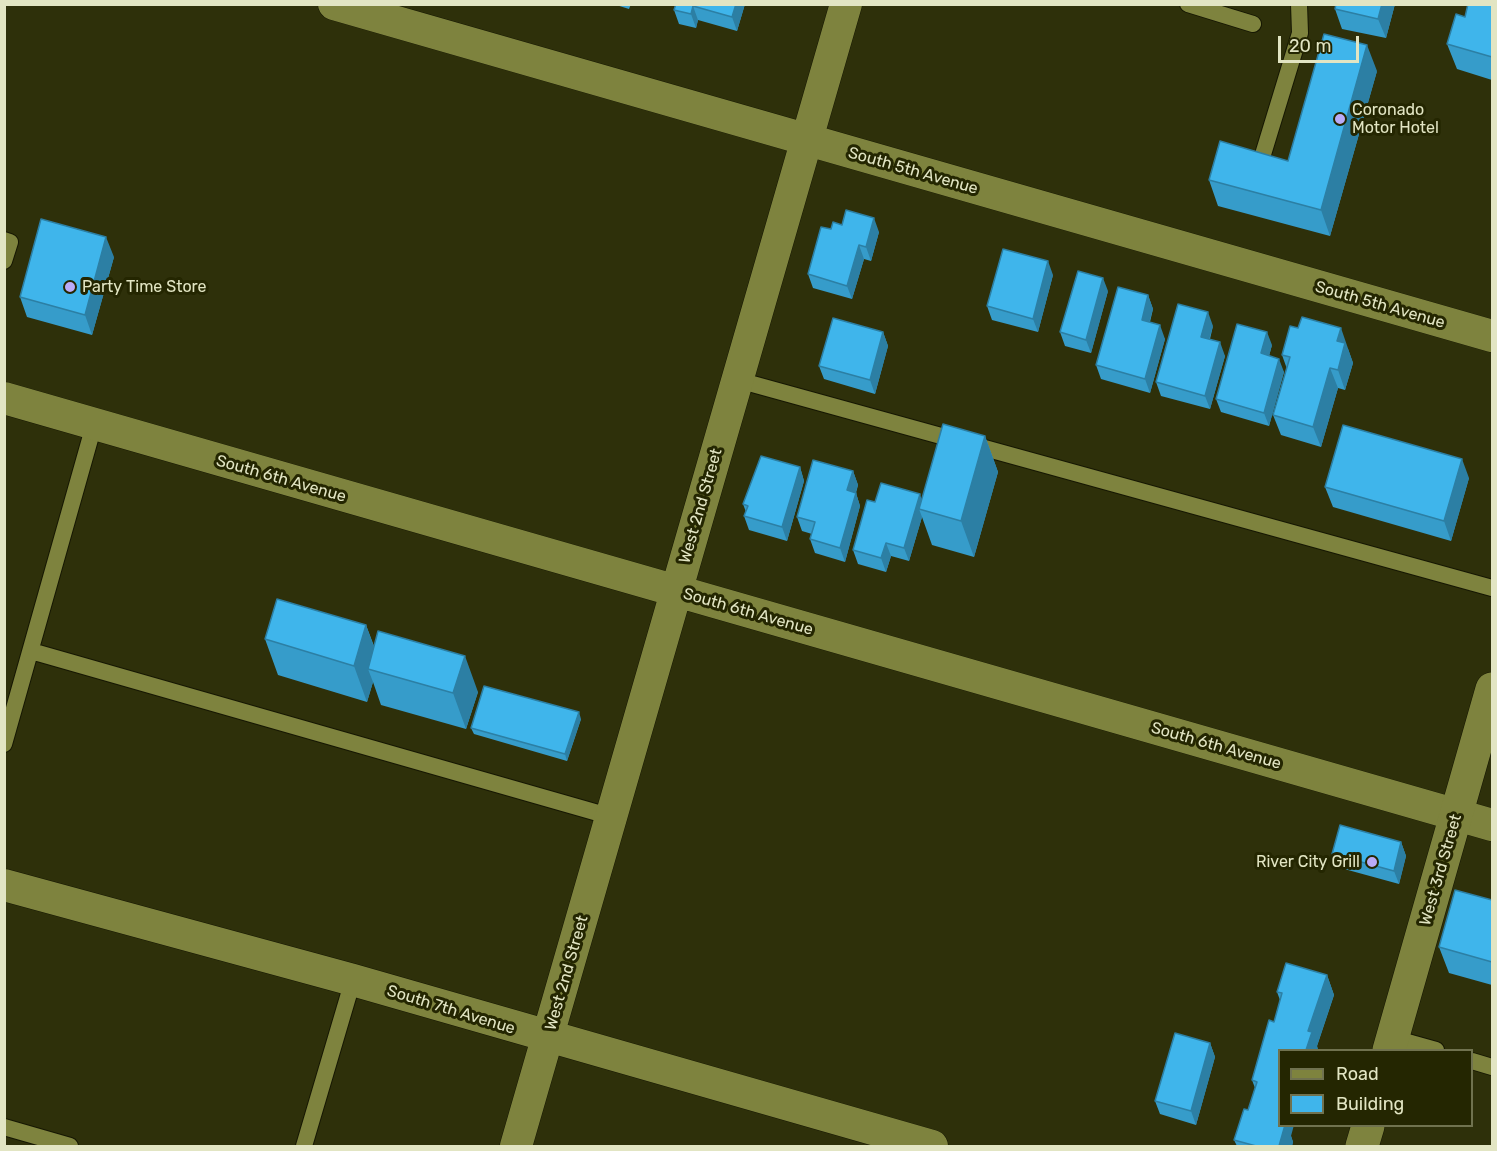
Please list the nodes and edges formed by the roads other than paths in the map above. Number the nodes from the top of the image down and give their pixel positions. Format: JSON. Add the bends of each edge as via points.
{"nodes":[{"id":1,"x":334,"y":4,"type":"edge"},
{"id":2,"x":846,"y":4,"type":"edge"},
{"id":3,"x":1188,"y":4,"type":"edge"},
{"id":4,"x":1293,"y":6,"type":"edge"},
{"id":5,"x":1253,"y":24,"type":"dead end"},
{"id":6,"x":807,"y":141,"type":"junction"},
{"id":7,"x":1261,"y":161,"type":"edge"},
{"id":8,"x":4,"y":240,"type":"edge"},
{"id":9,"x":4,"y":261,"type":"edge"},
{"id":10,"x":1492,"y":336,"type":"edge"},
{"id":11,"x":738,"y":380,"type":"junction"},
{"id":12,"x":4,"y":399,"type":"edge"},
{"id":13,"x":94,"y":425,"type":"junction"},
{"id":14,"x":1492,"y":588,"type":"edge"},
{"id":15,"x":677,"y":592,"type":"junction"},
{"id":16,"x":31,"y":651,"type":"junction"},
{"id":17,"x":1492,"y":689,"type":"edge"},
{"id":18,"x":4,"y":744,"type":"edge"},
{"id":19,"x":1456,"y":814,"type":"junction"},
{"id":20,"x":612,"y":817,"type":"junction"},
{"id":21,"x":1492,"y":825,"type":"edge"},
{"id":22,"x":4,"y":885,"type":"edge"},
{"id":23,"x":353,"y":980,"type":"junction"},
{"id":24,"x":548,"y":1038,"type":"junction"},
{"id":25,"x":1391,"y":1044,"type":"edge"},
{"id":26,"x":1428,"y":1049,"type":"edge"},
{"id":27,"x":1473,"y":1061,"type":"edge"},
{"id":28,"x":1492,"y":1067,"type":"edge"},
{"id":29,"x":4,"y":1127,"type":"edge"},
{"id":30,"x":1367,"y":1127,"type":"edge"},
{"id":31,"x":70,"y":1146,"type":"edge"},
{"id":32,"x":304,"y":1146,"type":"edge"},
{"id":33,"x":516,"y":1146,"type":"edge"},
{"id":34,"x":932,"y":1146,"type":"edge"},
{"id":35,"x":1362,"y":1146,"type":"edge"}],
"edges":[{"from":1,"to":6,"type":"street","name":"South 5th Avenue"},
{"from":2,"to":6,"type":"street","name":"West 2nd Street"},
{"from":3,"to":5,"type":"lane"},
{"from":4,"to":7,"type":"lane","via":[[1300,33]]},
{"from":6,"to":10,"type":"street","name":"South 5th Avenue"},
{"from":6,"to":11,"type":"street","name":"West 2nd Street"},
{"from":8,"to":9,"type":"lane","via":[[10,242]]},
{"from":11,"to":14,"type":"lane"},
{"from":11,"to":15,"type":"street","name":"West 2nd Street"},
{"from":12,"to":13,"type":"street","name":"South 6th Avenue"},
{"from":13,"to":15,"type":"street","name":"South 6th Avenue"},
{"from":13,"to":16,"type":"lane"},
{"from":15,"to":19,"type":"street","name":"South 6th Avenue"},
{"from":15,"to":20,"type":"street","name":"West 2nd Street"},
{"from":16,"to":18,"type":"lane"},
{"from":16,"to":20,"type":"lane"},
{"from":17,"to":19,"type":"street","name":"West 3rd Street"},
{"from":19,"to":21,"type":"street","name":"South 6th Avenue"},
{"from":19,"to":25,"type":"street","name":"West 3rd Street"},
{"from":20,"to":24,"type":"street","name":"West 2nd Street"},
{"from":22,"to":23,"type":"street","name":"South 7th Avenue"},
{"from":23,"to":24,"type":"street","name":"South 7th Avenue"},
{"from":23,"to":32,"type":"lane"},
{"from":24,"to":33,"type":"street","name":"West 2nd Street"},
{"from":24,"to":34,"type":"street","name":"South 7th Avenue"},
{"from":25,"to":26,"type":"lane"},
{"from":27,"to":28,"type":"lane"},
{"from":29,"to":31,"type":"lane"},
{"from":30,"to":35,"type":"street"}]}
